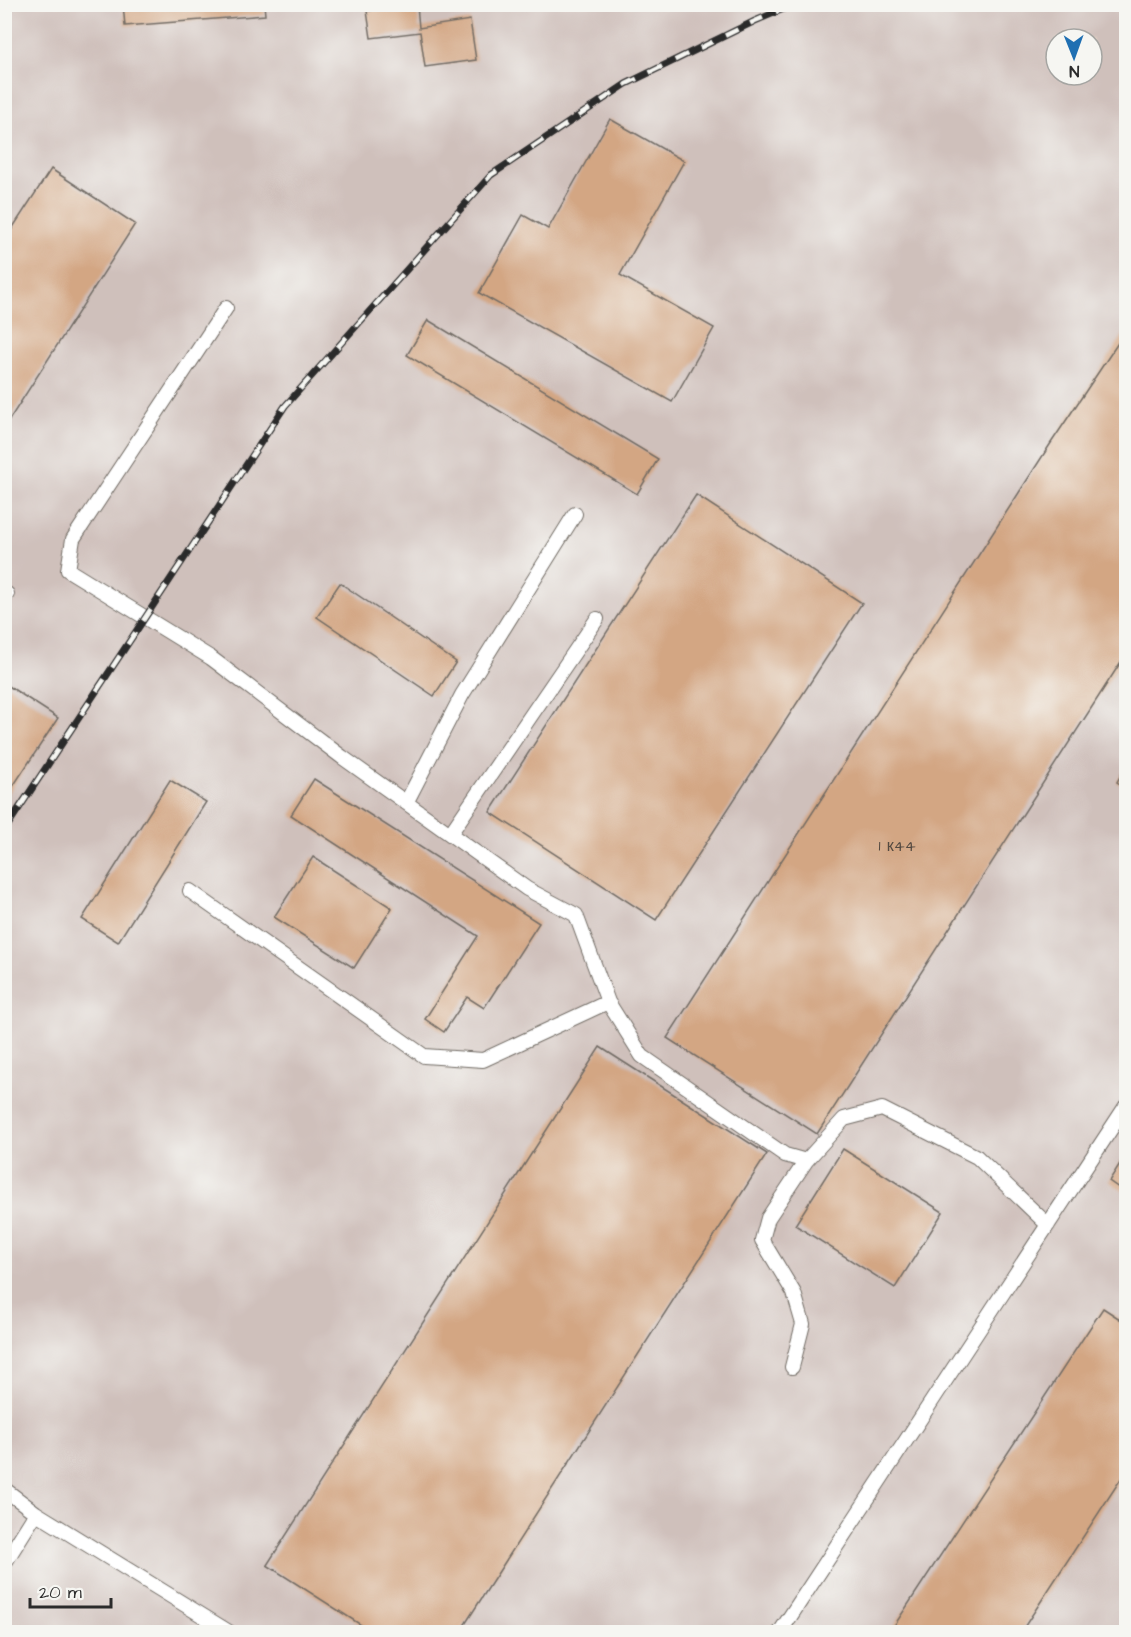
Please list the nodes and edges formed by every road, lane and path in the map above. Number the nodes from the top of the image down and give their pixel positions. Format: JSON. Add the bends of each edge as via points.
{"nodes":[{"id":1,"x":226,"y":308,"type":"dead end"},
{"id":2,"x":575,"y":514,"type":"dead end"},
{"id":3,"x":597,"y":619,"type":"dead end"},
{"id":4,"x":406,"y":802,"type":"junction"},
{"id":5,"x":450,"y":834,"type":"junction"},
{"id":6,"x":190,"y":891,"type":"dead end"},
{"id":7,"x":608,"y":1002,"type":"junction"},
{"id":8,"x":1126,"y":1106,"type":"edge"},
{"id":9,"x":806,"y":1161,"type":"junction"},
{"id":10,"x":1048,"y":1225,"type":"junction"},
{"id":11,"x":792,"y":1367,"type":"dead end"},
{"id":12,"x":4,"y":1489,"type":"edge"},
{"id":13,"x":36,"y":1513,"type":"junction"},
{"id":14,"x":4,"y":1564,"type":"edge"},
{"id":15,"x":229,"y":1632,"type":"edge"},
{"id":16,"x":780,"y":1632,"type":"edge"}],
"edges":[{"from":1,"to":4,"type":"lane","via":[[73,539],[68,570],[211,658]]},
{"from":2,"to":4,"type":"lane","via":[[462,695]]},
{"from":3,"to":5,"type":"lane"},
{"from":4,"to":5,"type":"lane"},
{"from":5,"to":7,"type":"lane","via":[[527,889],[576,915]]},
{"from":6,"to":7,"type":"lane","via":[[424,1056],[483,1060]]},
{"from":7,"to":9,"type":"lane","via":[[642,1056],[785,1155]]},
{"from":8,"to":10,"type":"lane"},
{"from":9,"to":10,"type":"lane","via":[[844,1119],[882,1109],[977,1156]]},
{"from":9,"to":11,"type":"lane","via":[[768,1218],[762,1240],[794,1293],[803,1324]]},
{"from":10,"to":16,"type":"lane"},
{"from":12,"to":13,"type":"lane"},
{"from":13,"to":14,"type":"lane"},
{"from":13,"to":15,"type":"lane"}]}
